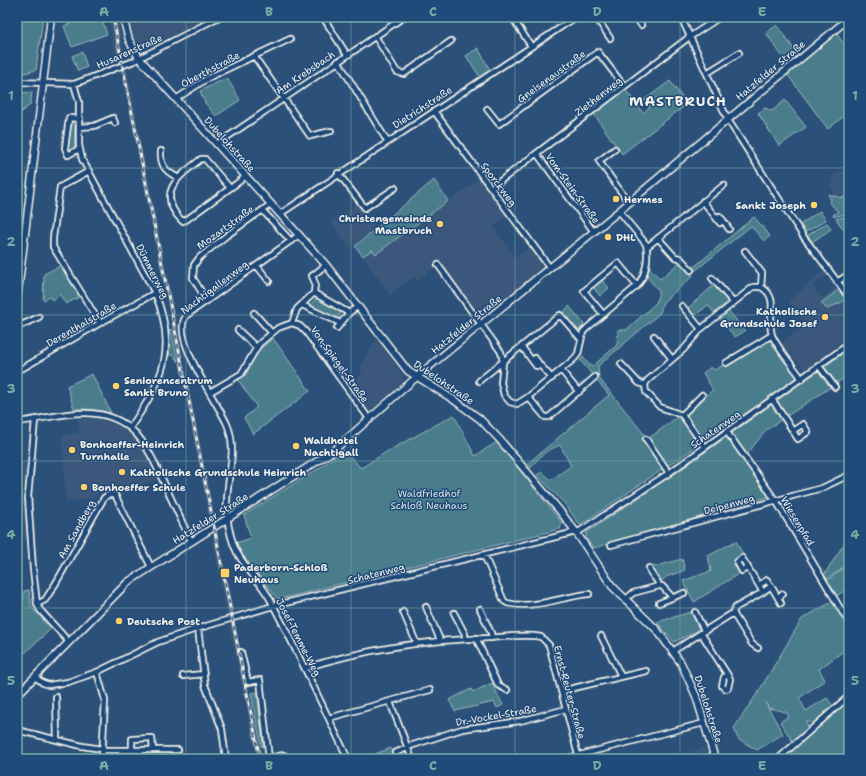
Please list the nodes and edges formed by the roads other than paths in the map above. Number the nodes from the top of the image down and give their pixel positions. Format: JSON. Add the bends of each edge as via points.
{"nodes":[{"id":1,"x":51,"y":17,"type":"edge"},
{"id":2,"x":123,"y":17,"type":"edge"},
{"id":3,"x":219,"y":17,"type":"edge"},
{"id":4,"x":323,"y":17,"type":"edge"},
{"id":5,"x":404,"y":17,"type":"edge"},
{"id":6,"x":512,"y":17,"type":"edge"},
{"id":7,"x":576,"y":17,"type":"edge"},
{"id":8,"x":596,"y":17,"type":"edge"},
{"id":9,"x":636,"y":17,"type":"edge"},
{"id":10,"x":681,"y":17,"type":"edge"},
{"id":11,"x":716,"y":18,"type":"edge"},
{"id":12,"x":849,"y":18,"type":"edge"},
{"id":13,"x":641,"y":25,"type":"dead end"},
{"id":14,"x":375,"y":36,"type":"junction"},
{"id":15,"x":690,"y":37,"type":"junction"},
{"id":16,"x":610,"y":38,"type":"dead end"},
{"id":17,"x":290,"y":39,"type":"dead end"},
{"id":18,"x":451,"y":41,"type":"dead end"},
{"id":19,"x":531,"y":46,"type":"junction"},
{"id":20,"x":739,"y":53,"type":"dead end"},
{"id":21,"x":347,"y":55,"type":"junction"},
{"id":22,"x":254,"y":56,"type":"junction"},
{"id":23,"x":139,"y":58,"type":"junction"},
{"id":24,"x":338,"y":61,"type":"junction"},
{"id":25,"x":707,"y":73,"type":"junction"},
{"id":26,"x":17,"y":82,"type":"edge"},
{"id":27,"x":42,"y":83,"type":"junction"},
{"id":28,"x":74,"y":84,"type":"junction"},
{"id":29,"x":624,"y":86,"type":"junction"},
{"id":30,"x":283,"y":98,"type":"junction"},
{"id":31,"x":176,"y":99,"type":"junction"},
{"id":32,"x":487,"y":108,"type":"dead end"},
{"id":33,"x":434,"y":111,"type":"junction"},
{"id":34,"x":80,"y":118,"type":"junction"},
{"id":35,"x":728,"y":120,"type":"junction"},
{"id":36,"x":115,"y":123,"type":"dead end"},
{"id":37,"x":79,"y":127,"type":"junction"},
{"id":38,"x":331,"y":131,"type":"dead end"},
{"id":39,"x":388,"y":141,"type":"junction"},
{"id":40,"x":217,"y":144,"type":"junction"},
{"id":41,"x":79,"y":149,"type":"junction"},
{"id":42,"x":615,"y":150,"type":"dead end"},
{"id":43,"x":161,"y":151,"type":"dead end"},
{"id":44,"x":537,"y":154,"type":"junction"},
{"id":45,"x":599,"y":161,"type":"junction"},
{"id":46,"x":593,"y":165,"type":"dead end"},
{"id":47,"x":89,"y":171,"type":"junction"},
{"id":48,"x":338,"y":173,"type":"junction"},
{"id":49,"x":245,"y":176,"type":"junction"},
{"id":50,"x":177,"y":177,"type":"junction"},
{"id":51,"x":724,"y":185,"type":"dead end"},
{"id":52,"x":230,"y":188,"type":"junction"},
{"id":53,"x":395,"y":188,"type":"dead end"},
{"id":54,"x":491,"y":188,"type":"junction"},
{"id":55,"x":703,"y":201,"type":"junction"},
{"id":56,"x":629,"y":203,"type":"junction"},
{"id":57,"x":272,"y":204,"type":"junction"},
{"id":58,"x":264,"y":211,"type":"junction"},
{"id":59,"x":619,"y":211,"type":"junction"},
{"id":60,"x":280,"y":214,"type":"junction"},
{"id":61,"x":729,"y":229,"type":"dead end"},
{"id":62,"x":594,"y":232,"type":"junction"},
{"id":63,"x":298,"y":235,"type":"junction"},
{"id":64,"x":658,"y":238,"type":"junction"},
{"id":65,"x":291,"y":241,"type":"junction"},
{"id":66,"x":647,"y":248,"type":"junction"},
{"id":67,"x":745,"y":252,"type":"dead end"},
{"id":68,"x":438,"y":265,"type":"dead end"},
{"id":69,"x":257,"y":266,"type":"junction"},
{"id":70,"x":326,"y":266,"type":"junction"},
{"id":71,"x":550,"y":268,"type":"junction"},
{"id":72,"x":691,"y":270,"type":"dead end"},
{"id":73,"x":849,"y":274,"type":"edge"},
{"id":74,"x":712,"y":278,"type":"dead end"},
{"id":75,"x":269,"y":281,"type":"dead end"},
{"id":76,"x":837,"y":282,"type":"junction"},
{"id":77,"x":637,"y":286,"type":"junction"},
{"id":78,"x":761,"y":287,"type":"junction"},
{"id":79,"x":155,"y":293,"type":"junction"},
{"id":80,"x":314,"y":293,"type":"junction"},
{"id":81,"x":849,"y":297,"type":"edge"},
{"id":82,"x":17,"y":300,"type":"edge"},
{"id":83,"x":207,"y":301,"type":"junction"},
{"id":84,"x":733,"y":302,"type":"junction"},
{"id":85,"x":302,"y":305,"type":"junction"},
{"id":86,"x":358,"y":306,"type":"junction"},
{"id":87,"x":682,"y":306,"type":"dead end"},
{"id":88,"x":254,"y":313,"type":"dead end"},
{"id":89,"x":349,"y":313,"type":"junction"},
{"id":90,"x":603,"y":314,"type":"junction"},
{"id":91,"x":39,"y":317,"type":"dead end"},
{"id":92,"x":100,"y":322,"type":"junction"},
{"id":93,"x":182,"y":323,"type":"joint"},
{"id":94,"x":340,"y":323,"type":"junction"},
{"id":95,"x":292,"y":324,"type":"junction"},
{"id":96,"x":481,"y":325,"type":"junction"},
{"id":97,"x":17,"y":327,"type":"edge"},
{"id":98,"x":337,"y":328,"type":"dead end"},
{"id":99,"x":701,"y":329,"type":"junction"},
{"id":100,"x":238,"y":330,"type":"dead end"},
{"id":101,"x":272,"y":333,"type":"junction"},
{"id":102,"x":772,"y":335,"type":"junction"},
{"id":103,"x":654,"y":336,"type":"dead end"},
{"id":104,"x":581,"y":339,"type":"junction"},
{"id":105,"x":849,"y":344,"type":"edge"},
{"id":106,"x":256,"y":347,"type":"junction"},
{"id":107,"x":522,"y":348,"type":"junction"},
{"id":108,"x":672,"y":359,"type":"junction"},
{"id":109,"x":503,"y":362,"type":"junction"},
{"id":110,"x":726,"y":362,"type":"dead end"},
{"id":111,"x":621,"y":364,"type":"dead end"},
{"id":112,"x":819,"y":366,"type":"junction"},
{"id":113,"x":17,"y":369,"type":"edge"},
{"id":114,"x":561,"y":370,"type":"junction"},
{"id":115,"x":417,"y":377,"type":"junction"},
{"id":116,"x":596,"y":377,"type":"dead end"},
{"id":117,"x":552,"y":378,"type":"junction"},
{"id":118,"x":802,"y":378,"type":"junction"},
{"id":119,"x":479,"y":381,"type":"dead end"},
{"id":120,"x":645,"y":385,"type":"junction"},
{"id":121,"x":835,"y":388,"type":"dead end"},
{"id":122,"x":210,"y":392,"type":"junction"},
{"id":123,"x":579,"y":392,"type":"junction"},
{"id":124,"x":702,"y":395,"type":"dead end"},
{"id":125,"x":528,"y":397,"type":"junction"},
{"id":126,"x":772,"y":399,"type":"junction"},
{"id":127,"x":682,"y":415,"type":"junction"},
{"id":128,"x":35,"y":420,"type":"junction"},
{"id":129,"x":370,"y":420,"type":"junction"},
{"id":130,"x":17,"y":422,"type":"edge"},
{"id":131,"x":130,"y":428,"type":"junction"},
{"id":132,"x":793,"y":431,"type":"dead end"},
{"id":133,"x":726,"y":432,"type":"junction"},
{"id":134,"x":646,"y":439,"type":"dead end"},
{"id":135,"x":705,"y":447,"type":"junction"},
{"id":136,"x":669,"y":473,"type":"junction"},
{"id":137,"x":849,"y":475,"type":"edge"},
{"id":138,"x":776,"y":501,"type":"junction"},
{"id":139,"x":228,"y":520,"type":"junction"},
{"id":140,"x":576,"y":532,"type":"junction"},
{"id":141,"x":191,"y":541,"type":"junction"},
{"id":142,"x":611,"y":545,"type":"dead end"},
{"id":143,"x":484,"y":555,"type":"junction"},
{"id":144,"x":151,"y":566,"type":"junction"},
{"id":145,"x":748,"y":567,"type":"dead end"},
{"id":146,"x":649,"y":568,"type":"dead end"},
{"id":147,"x":759,"y":585,"type":"junction"},
{"id":148,"x":659,"y":586,"type":"junction"},
{"id":149,"x":771,"y":586,"type":"junction"},
{"id":150,"x":763,"y":592,"type":"junction"},
{"id":151,"x":684,"y":593,"type":"dead end"},
{"id":152,"x":589,"y":594,"type":"dead end"},
{"id":153,"x":783,"y":594,"type":"dead end"},
{"id":154,"x":672,"y":597,"type":"junction"},
{"id":155,"x":778,"y":598,"type":"junction"},
{"id":156,"x":625,"y":600,"type":"junction"},
{"id":157,"x":659,"y":603,"type":"dead end"},
{"id":158,"x":781,"y":603,"type":"dead end"},
{"id":159,"x":37,"y":604,"type":"junction"},
{"id":160,"x":273,"y":606,"type":"junction"},
{"id":161,"x":426,"y":607,"type":"dead end"},
{"id":162,"x":480,"y":608,"type":"dead end"},
{"id":163,"x":403,"y":612,"type":"dead end"},
{"id":164,"x":695,"y":612,"type":"dead end"},
{"id":165,"x":454,"y":613,"type":"dead end"},
{"id":166,"x":733,"y":613,"type":"junction"},
{"id":167,"x":849,"y":623,"type":"edge"},
{"id":168,"x":198,"y":629,"type":"junction"},
{"id":169,"x":703,"y":632,"type":"junction"},
{"id":170,"x":601,"y":636,"type":"dead end"},
{"id":171,"x":476,"y":638,"type":"junction"},
{"id":172,"x":492,"y":638,"type":"junction"},
{"id":173,"x":465,"y":639,"type":"junction"},
{"id":174,"x":440,"y":640,"type":"junction"},
{"id":175,"x":69,"y":642,"type":"junction"},
{"id":176,"x":416,"y":642,"type":"junction"},
{"id":177,"x":758,"y":648,"type":"dead end"},
{"id":178,"x":673,"y":650,"type":"junction"},
{"id":179,"x":242,"y":652,"type":"dead end"},
{"id":180,"x":305,"y":668,"type":"junction"},
{"id":181,"x":646,"y":670,"type":"dead end"},
{"id":182,"x":97,"y":672,"type":"junction"},
{"id":183,"x":204,"y":674,"type":"junction"},
{"id":184,"x":727,"y":674,"type":"dead end"},
{"id":185,"x":183,"y":676,"type":"dead end"},
{"id":186,"x":621,"y":676,"type":"junction"},
{"id":187,"x":35,"y":677,"type":"junction"},
{"id":188,"x":430,"y":690,"type":"dead end"},
{"id":189,"x":507,"y":690,"type":"dead end"},
{"id":190,"x":561,"y":691,"type":"junction"},
{"id":191,"x":17,"y":695,"type":"edge"},
{"id":192,"x":849,"y":696,"type":"edge"},
{"id":193,"x":56,"y":697,"type":"dead end"},
{"id":194,"x":390,"y":702,"type":"junction"},
{"id":195,"x":566,"y":709,"type":"junction"},
{"id":196,"x":329,"y":718,"type":"junction"},
{"id":197,"x":704,"y":723,"type":"junction"},
{"id":198,"x":17,"y":730,"type":"edge"},
{"id":199,"x":57,"y":739,"type":"junction"},
{"id":200,"x":407,"y":748,"type":"junction"},
{"id":201,"x":102,"y":749,"type":"junction"},
{"id":202,"x":132,"y":750,"type":"junction"},
{"id":203,"x":153,"y":750,"type":"junction"},
{"id":204,"x":178,"y":750,"type":"dead end"},
{"id":205,"x":396,"y":753,"type":"dead end"},
{"id":206,"x":578,"y":755,"type":"junction"},
{"id":207,"x":269,"y":758,"type":"edge"},
{"id":208,"x":102,"y":759,"type":"edge"},
{"id":209,"x":226,"y":759,"type":"edge"},
{"id":210,"x":289,"y":759,"type":"edge"},
{"id":211,"x":348,"y":759,"type":"edge"},
{"id":212,"x":412,"y":759,"type":"edge"},
{"id":213,"x":564,"y":759,"type":"edge"},
{"id":214,"x":715,"y":759,"type":"edge"},
{"id":215,"x":778,"y":759,"type":"edge"}],
"edges":[{"from":1,"to":27,"type":"main road"},
{"from":2,"to":23,"type":"main road","name":"Dubelohstraße","via":[[129,40]]},
{"from":3,"to":23,"type":"street","name":"Husarenstraße"},
{"from":4,"to":21,"type":"street"},
{"from":5,"to":14,"type":"street","name":"Am Krebsbach"},
{"from":6,"to":19,"type":"street"},
{"from":7,"to":19,"type":"street","name":"Dietrichstraße"},
{"from":8,"to":16,"type":"street"},
{"from":9,"to":13,"type":"street"},
{"from":10,"to":15,"type":"street"},
{"from":11,"to":15,"type":"street","name":"Ziethenweg"},
{"from":12,"to":35,"type":"main road","name":"Hatzfelder Straße"},
{"from":14,"to":18,"type":"street","via":[[397,72],[404,74]]},
{"from":14,"to":21,"type":"street","name":"Am Krebsbach"},
{"from":15,"to":25,"type":"street"},
{"from":15,"to":29,"type":"street","name":"Ziethenweg"},
{"from":17,"to":22,"type":"street","name":"Oberthstraße"},
{"from":19,"to":33,"type":"street","name":"Dietrichstraße"},
{"from":20,"to":25,"type":"street"},
{"from":21,"to":24,"type":"street","name":"Am Krebsbach"},
{"from":22,"to":30,"type":"street","name":"Oberthstraße"},
{"from":22,"to":31,"type":"street","name":"Oberthstraße","via":[[204,80]]},
{"from":23,"to":28,"type":"street","name":"Husarenstraße"},
{"from":23,"to":31,"type":"main road","name":"Dubelohstraße"},
{"from":24,"to":30,"type":"street","name":"Am Krebsbach"},
{"from":24,"to":39,"type":"street"},
{"from":25,"to":35,"type":"street"},
{"from":26,"to":27,"type":"street","name":"Husarenstraße"},
{"from":27,"to":28,"type":"street","name":"Husarenstraße"},
{"from":27,"to":82,"type":"main road"},
{"from":28,"to":34,"type":"street","name":"Dümmerweg"},
{"from":29,"to":32,"type":"street","name":"Gneisenaustraße","via":[[598,52],[500,126]]},
{"from":29,"to":44,"type":"street","name":"Ziethenweg"},
{"from":30,"to":38,"type":"street","name":"Oberthstraße","via":[[310,136]]},
{"from":30,"to":40,"type":"street","name":"Am Krebsbach"},
{"from":31,"to":40,"type":"main road","name":"Dubelohstraße"},
{"from":33,"to":39,"type":"street","name":"Dietrichstraße"},
{"from":33,"to":54,"type":"street","name":"Sporckweg"},
{"from":34,"to":37,"type":"street","name":"Dümmerweg"},
{"from":34,"to":41,"type":"street","via":[[69,118],[65,148],[68,155]]},
{"from":35,"to":56,"type":"main road","name":"Hatzfelder Straße"},
{"from":35,"to":76,"type":"street","via":[[803,236]]},
{"from":36,"to":37,"type":"street","via":[[113,118],[94,126]]},
{"from":37,"to":41,"type":"street","name":"Dümmerweg"},
{"from":39,"to":48,"type":"street","name":"Dietrichstraße"},
{"from":40,"to":49,"type":"main road","name":"Dubelohstraße"},
{"from":41,"to":47,"type":"street","name":"Dümmerweg"},
{"from":42,"to":45,"type":"street"},
{"from":43,"to":50,"type":"street","via":[[160,161],[163,166]]},
{"from":44,"to":54,"type":"street","name":"Ziethenweg"},
{"from":44,"to":62,"type":"street","name":"Vom-Stein-Straße"},
{"from":45,"to":46,"type":"street"},
{"from":45,"to":56,"type":"street"},
{"from":47,"to":79,"type":"street","name":"Dümmerweg"},
{"from":47,"to":92,"type":"street","via":[[60,186],[52,242],[56,254],[65,263]]},
{"from":48,"to":53,"type":"street","via":[[365,208]]},
{"from":48,"to":60,"type":"street","name":"Dietrichstraße"},
{"from":49,"to":52,"type":"street"},
{"from":49,"to":57,"type":"main road","name":"Dubelohstraße"},
{"from":50,"to":52,"type":"street","via":[[205,159]]},
{"from":50,"to":52,"type":"street","via":[[170,199],[171,207],[182,221]]},
{"from":51,"to":55,"type":"street"},
{"from":54,"to":71,"type":"street","name":"Sporckweg"},
{"from":55,"to":61,"type":"street","via":[[716,218],[719,216]]},
{"from":55,"to":64,"type":"street"},
{"from":56,"to":59,"type":"main road","name":"Hatzfelder Straße"},
{"from":57,"to":58,"type":"street","name":"Mozartstraße"},
{"from":57,"to":60,"type":"main road","name":"Dubelohstraße"},
{"from":58,"to":65,"type":"street","name":"Mozartstraße"},
{"from":58,"to":83,"type":"street","name":"Mozartstraße","via":[[226,236],[194,265],[193,278]]},
{"from":59,"to":62,"type":"main road","name":"Hatzfelder Straße"},
{"from":59,"to":66,"type":"street","via":[[645,241]]},
{"from":60,"to":63,"type":"main road","name":"Dubelohstraße"},
{"from":62,"to":71,"type":"main road","name":"Hatzfelder Straße"},
{"from":63,"to":65,"type":"street","name":"Nachtigallenweg"},
{"from":63,"to":70,"type":"main road","name":"Dubelohstraße"},
{"from":64,"to":66,"type":"street"},
{"from":64,"to":72,"type":"street"},
{"from":65,"to":69,"type":"street","name":"Nachtigallenweg"},
{"from":66,"to":77,"type":"street","via":[[644,276]]},
{"from":67,"to":78,"type":"street","via":[[762,273]]},
{"from":68,"to":96,"type":"street"},
{"from":69,"to":75,"type":"street","name":"Nachtigallenweg"},
{"from":69,"to":83,"type":"street","name":"Nachtigallenweg"},
{"from":70,"to":80,"type":"street","via":[[312,276],[315,283]]},
{"from":70,"to":86,"type":"main road","name":"Dubelohstraße"},
{"from":71,"to":96,"type":"main road","name":"Hatzfelder Straße"},
{"from":73,"to":76,"type":"street"},
{"from":74,"to":84,"type":"street"},
{"from":76,"to":81,"type":"street"},
{"from":77,"to":90,"type":"street"},
{"from":77,"to":90,"type":"street","via":[[618,263],[584,291]]},
{"from":78,"to":84,"type":"street","via":[[753,288]]},
{"from":78,"to":102,"type":"street","via":[[771,301]]},
{"from":79,"to":92,"type":"street","name":"Derenthalstraße"},
{"from":79,"to":131,"type":"street","name":"Dümmerweg","via":[[165,322],[166,355],[152,391]]},
{"from":80,"to":85,"type":"street"},
{"from":80,"to":89,"type":"street"},
{"from":83,"to":93,"type":"street","name":"Nachtigallenweg","via":[[188,315]]},
{"from":84,"to":99,"type":"street"},
{"from":85,"to":94,"type":"street","name":"Von-Spiegel-Straße"},
{"from":85,"to":95,"type":"street","via":[[297,309]]},
{"from":86,"to":89,"type":"street","name":"Von-Spiegel-Straße"},
{"from":86,"to":115,"type":"main road","name":"Dubelohstraße","via":[[406,368]]},
{"from":87,"to":99,"type":"street"},
{"from":88,"to":101,"type":"street"},
{"from":89,"to":94,"type":"street","name":"Von-Spiegel-Straße"},
{"from":90,"to":104,"type":"street","via":[[587,328]]},
{"from":91,"to":97,"type":"street"},
{"from":92,"to":113,"type":"street","name":"Derenthalstraße","via":[[23,368]]},
{"from":93,"to":122,"type":"street","name":"Josef-Temme-Weg","via":[[186,348]]},
{"from":94,"to":98,"type":"street","name":"Von-Spiegel-Straße"},
{"from":95,"to":101,"type":"street","via":[[284,325]]},
{"from":95,"to":129,"type":"street","name":"Von-Spiegel-Straße","via":[[300,326],[306,332]]},
{"from":96,"to":109,"type":"street","via":[[501,352]]},
{"from":96,"to":115,"type":"main road","name":"Hatzfelder Straße"},
{"from":99,"to":108,"type":"street"},
{"from":100,"to":106,"type":"street"},
{"from":101,"to":106,"type":"street"},
{"from":102,"to":110,"type":"street"},
{"from":102,"to":118,"type":"street"},
{"from":103,"to":108,"type":"street"},
{"from":104,"to":107,"type":"street","via":[[560,315]]},
{"from":104,"to":114,"type":"street","via":[[578,354]]},
{"from":105,"to":112,"type":"street","name":"Schatenweg"},
{"from":106,"to":122,"type":"street","via":[[241,374]]},
{"from":107,"to":109,"type":"street"},
{"from":107,"to":117,"type":"street","via":[[536,366],[540,365]]},
{"from":108,"to":120,"type":"street"},
{"from":109,"to":119,"type":"street"},
{"from":109,"to":125,"type":"street","via":[[501,383],[506,398],[517,404]]},
{"from":111,"to":120,"type":"street","via":[[639,383]]},
{"from":112,"to":118,"type":"street","name":"Schatenweg"},
{"from":112,"to":121,"type":"street"},
{"from":114,"to":117,"type":"street"},
{"from":114,"to":123,"type":"street"},
{"from":115,"to":129,"type":"main road","name":"Hatzfelder Straße"},
{"from":115,"to":140,"type":"main road","name":"Dubelohstraße","via":[[471,412],[492,430]]},
{"from":116,"to":123,"type":"street"},
{"from":117,"to":125,"type":"street"},
{"from":118,"to":126,"type":"street","name":"Schatenweg"},
{"from":120,"to":127,"type":"street","via":[[646,392],[660,407]]},
{"from":122,"to":139,"type":"street","name":"Josef-Temme-Weg","via":[[227,424],[231,444]]},
{"from":123,"to":125,"type":"street","via":[[549,417],[544,417]]},
{"from":124,"to":127,"type":"street"},
{"from":126,"to":132,"type":"street"},
{"from":126,"to":133,"type":"street","name":"Schatenweg"},
{"from":127,"to":135,"type":"street"},
{"from":128,"to":130,"type":"street"},
{"from":128,"to":131,"type":"street","via":[[93,413],[110,417]]},
{"from":128,"to":159,"type":"street","via":[[28,497]]},
{"from":129,"to":139,"type":"main road","name":"Hatzfelder Straße","via":[[318,462]]},
{"from":131,"to":141,"type":"street","via":[[148,447]]},
{"from":133,"to":135,"type":"street","name":"Schatenweg"},
{"from":133,"to":138,"type":"street","name":"Wiesenpfad"},
{"from":134,"to":136,"type":"street"},
{"from":135,"to":136,"type":"street","name":"Schatenweg"},
{"from":136,"to":140,"type":"street","name":"Schatenweg"},
{"from":137,"to":138,"type":"street","name":"Deipenweg","via":[[822,488]]},
{"from":138,"to":142,"type":"street","name":"Deipenweg"},
{"from":138,"to":167,"type":"street","name":"Wiesenpfad"},
{"from":139,"to":141,"type":"main road","name":"Hatzfelder Straße"},
{"from":139,"to":160,"type":"street","name":"Josef-Temme-Weg","via":[[238,555]]},
{"from":140,"to":143,"type":"street","name":"Schatenweg"},
{"from":140,"to":156,"type":"main road","name":"Dubelohstraße","via":[[602,574]]},
{"from":141,"to":144,"type":"main road","name":"Hatzfelder Straße"},
{"from":143,"to":152,"type":"street","via":[[507,603],[541,603],[582,593]]},
{"from":143,"to":160,"type":"street","name":"Schatenweg"},
{"from":144,"to":159,"type":"street","name":"Am Sandberg","via":[[115,495],[108,495],[45,600]]},
{"from":144,"to":175,"type":"main road","name":"Hatzfelder Straße","via":[[128,582]]},
{"from":145,"to":147,"type":"street"},
{"from":146,"to":148,"type":"street","via":[[650,574]]},
{"from":147,"to":149,"type":"street","via":[[767,580]]},
{"from":147,"to":150,"type":"street"},
{"from":148,"to":154,"type":"street"},
{"from":148,"to":156,"type":"street","via":[[633,593]]},
{"from":149,"to":150,"type":"street"},
{"from":149,"to":155,"type":"street"},
{"from":150,"to":166,"type":"street","via":[[735,608]]},
{"from":151,"to":154,"type":"street"},
{"from":153,"to":155,"type":"street"},
{"from":154,"to":157,"type":"street"},
{"from":155,"to":158,"type":"street"},
{"from":156,"to":178,"type":"main road","name":"Dubelohstraße","via":[[657,630]]},
{"from":159,"to":175,"type":"street"},
{"from":160,"to":168,"type":"street","name":"Schatenweg"},
{"from":160,"to":180,"type":"street","name":"Josef-Temme-Weg"},
{"from":161,"to":174,"type":"street"},
{"from":162,"to":172,"type":"street"},
{"from":163,"to":176,"type":"street"},
{"from":164,"to":169,"type":"street"},
{"from":165,"to":173,"type":"street"},
{"from":166,"to":169,"type":"street"},
{"from":166,"to":177,"type":"street","via":[[752,644]]},
{"from":168,"to":182,"type":"street","name":"Schatenweg","via":[[158,642]]},
{"from":168,"to":183,"type":"street"},
{"from":169,"to":178,"type":"street"},
{"from":169,"to":184,"type":"street"},
{"from":170,"to":186,"type":"street"},
{"from":171,"to":172,"type":"street","name":"Ernst-Reuter-Straße"},
{"from":171,"to":173,"type":"street","name":"Ernst-Reuter-Straße"},
{"from":171,"to":189,"type":"street","via":[[498,685]]},
{"from":172,"to":190,"type":"street","name":"Ernst-Reuter-Straße","via":[[536,636],[546,640]]},
{"from":173,"to":174,"type":"street","name":"Ernst-Reuter-Straße"},
{"from":174,"to":176,"type":"street","name":"Ernst-Reuter-Straße"},
{"from":175,"to":187,"type":"main road","name":"Hatzfelder Straße"},
{"from":176,"to":180,"type":"street","name":"Ernst-Reuter-Straße","via":[[335,658]]},
{"from":178,"to":197,"type":"main road","name":"Dubelohstraße","via":[[686,671]]},
{"from":179,"to":207,"type":"street","via":[[248,682],[260,680]]},
{"from":180,"to":196,"type":"street","name":"Josef-Temme-Weg"},
{"from":181,"to":186,"type":"street"},
{"from":182,"to":187,"type":"street","name":"Schatenweg","via":[[78,680],[54,685],[43,683]]},
{"from":182,"to":201,"type":"street","via":[[105,700]]},
{"from":183,"to":185,"type":"street"},
{"from":183,"to":209,"type":"street","via":[[207,693],[222,728]]},
{"from":186,"to":190,"type":"street"},
{"from":187,"to":191,"type":"main road","name":"Hatzfelder Straße"},
{"from":188,"to":194,"type":"street"},
{"from":190,"to":195,"type":"street","name":"Ernst-Reuter-Straße"},
{"from":192,"to":215,"type":"street"},
{"from":193,"to":199,"type":"street"},
{"from":194,"to":196,"type":"street"},
{"from":194,"to":200,"type":"street"},
{"from":195,"to":200,"type":"street","name":"Dr.-Vockel-Straße","via":[[520,721],[462,729]]},
{"from":195,"to":206,"type":"street","name":"Ernst-Reuter-Straße"},
{"from":196,"to":211,"type":"street","name":"Josef-Temme-Weg"},
{"from":197,"to":206,"type":"street"},
{"from":197,"to":214,"type":"main road","name":"Dubelohstraße"},
{"from":198,"to":199,"type":"street"},
{"from":199,"to":201,"type":"street"},
{"from":200,"to":205,"type":"street","name":"Dr.-Vockel-Straße"},
{"from":200,"to":212,"type":"street"},
{"from":201,"to":202,"type":"street"},
{"from":201,"to":208,"type":"street"},
{"from":202,"to":203,"type":"street"},
{"from":202,"to":203,"type":"street","via":[[132,739],[152,738]]},
{"from":203,"to":204,"type":"street"},
{"from":206,"to":213,"type":"street"},
{"from":207,"to":210,"type":"street","via":[[284,755]]}]}
